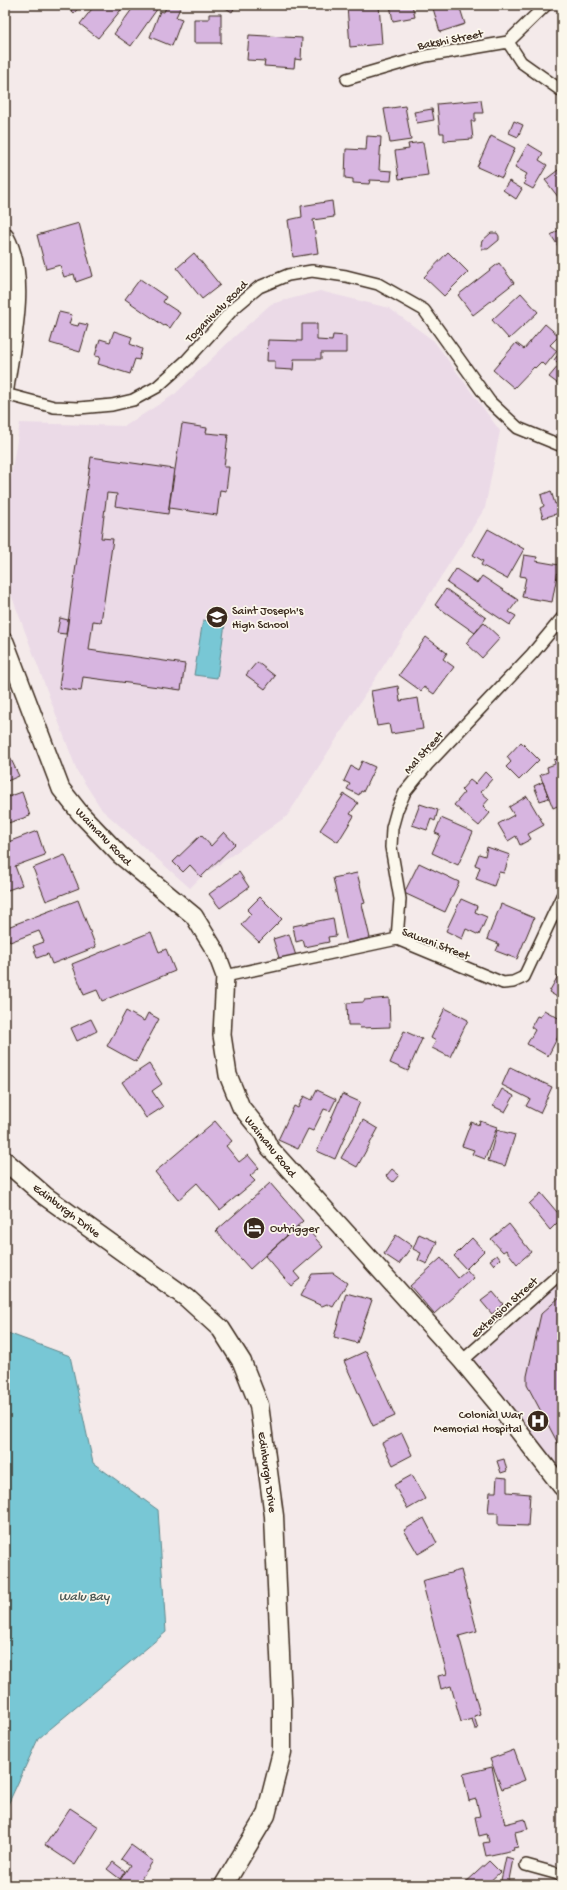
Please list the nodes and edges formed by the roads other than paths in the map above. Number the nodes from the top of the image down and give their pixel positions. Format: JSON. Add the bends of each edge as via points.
{"nodes":[{"id":1,"x":546,"y":5,"type":"edge"},
{"id":2,"x":508,"y":42,"type":"junction"},
{"id":3,"x":347,"y":79,"type":"dead end"},
{"id":4,"x":562,"y":91,"type":"edge"},
{"id":5,"x":5,"y":237,"type":"edge"},
{"id":6,"x":5,"y":388,"type":"edge"},
{"id":7,"x":5,"y":394,"type":"edge"},
{"id":8,"x":562,"y":446,"type":"edge"},
{"id":9,"x":562,"y":618,"type":"edge"},
{"id":10,"x":5,"y":642,"type":"edge"},
{"id":11,"x":562,"y":896,"type":"edge"},
{"id":12,"x":397,"y":939,"type":"junction"},
{"id":13,"x":225,"y":976,"type":"junction"},
{"id":14,"x":5,"y":1161,"type":"edge"},
{"id":15,"x":562,"y":1272,"type":"edge"},
{"id":16,"x":462,"y":1361,"type":"junction"},
{"id":17,"x":562,"y":1487,"type":"edge"},
{"id":18,"x":526,"y":1865,"type":"dead end"},
{"id":19,"x":562,"y":1875,"type":"edge"},
{"id":20,"x":224,"y":1885,"type":"edge"}],
"edges":[{"from":1,"to":2,"type":"street"},
{"from":2,"to":3,"type":"street","name":"Bakshi Street","via":[[426,56]]},
{"from":2,"to":4,"type":"street","via":[[521,62]]},
{"from":5,"to":6,"type":"main road","via":[[10,247],[18,293]]},
{"from":7,"to":8,"type":"street","name":"Toganivalu Road","via":[[54,407],[79,408],[132,400],[157,387],[187,360],[234,308],[259,287],[288,275],[312,271],[378,284],[424,310],[490,402],[518,428]]},
{"from":9,"to":12,"type":"street","name":"Mal Street","via":[[405,792],[392,828],[391,847],[400,899]]},
{"from":10,"to":13,"type":"main road","name":"Waimanu Road","via":[[61,789],[120,855],[194,916],[216,952]]},
{"from":11,"to":12,"type":"street","name":"Sawani Street","via":[[524,977],[513,982],[504,983]]},
{"from":12,"to":13,"type":"street","name":"Sawani Street"},
{"from":13,"to":16,"type":"main road","name":"Waimanu Road","via":[[222,1035],[228,1075],[241,1108],[263,1134],[269,1147]]},
{"from":14,"to":20,"type":"highway","name":"Edinburgh Drive","via":[[44,1196],[187,1298],[221,1329],[242,1362],[259,1405],[274,1516],[282,1752],[266,1816]]},
{"from":15,"to":16,"type":"street","name":"Extension Street"},
{"from":16,"to":17,"type":"main road","name":"Waimanu Road"},
{"from":18,"to":19,"type":"street"}]}
